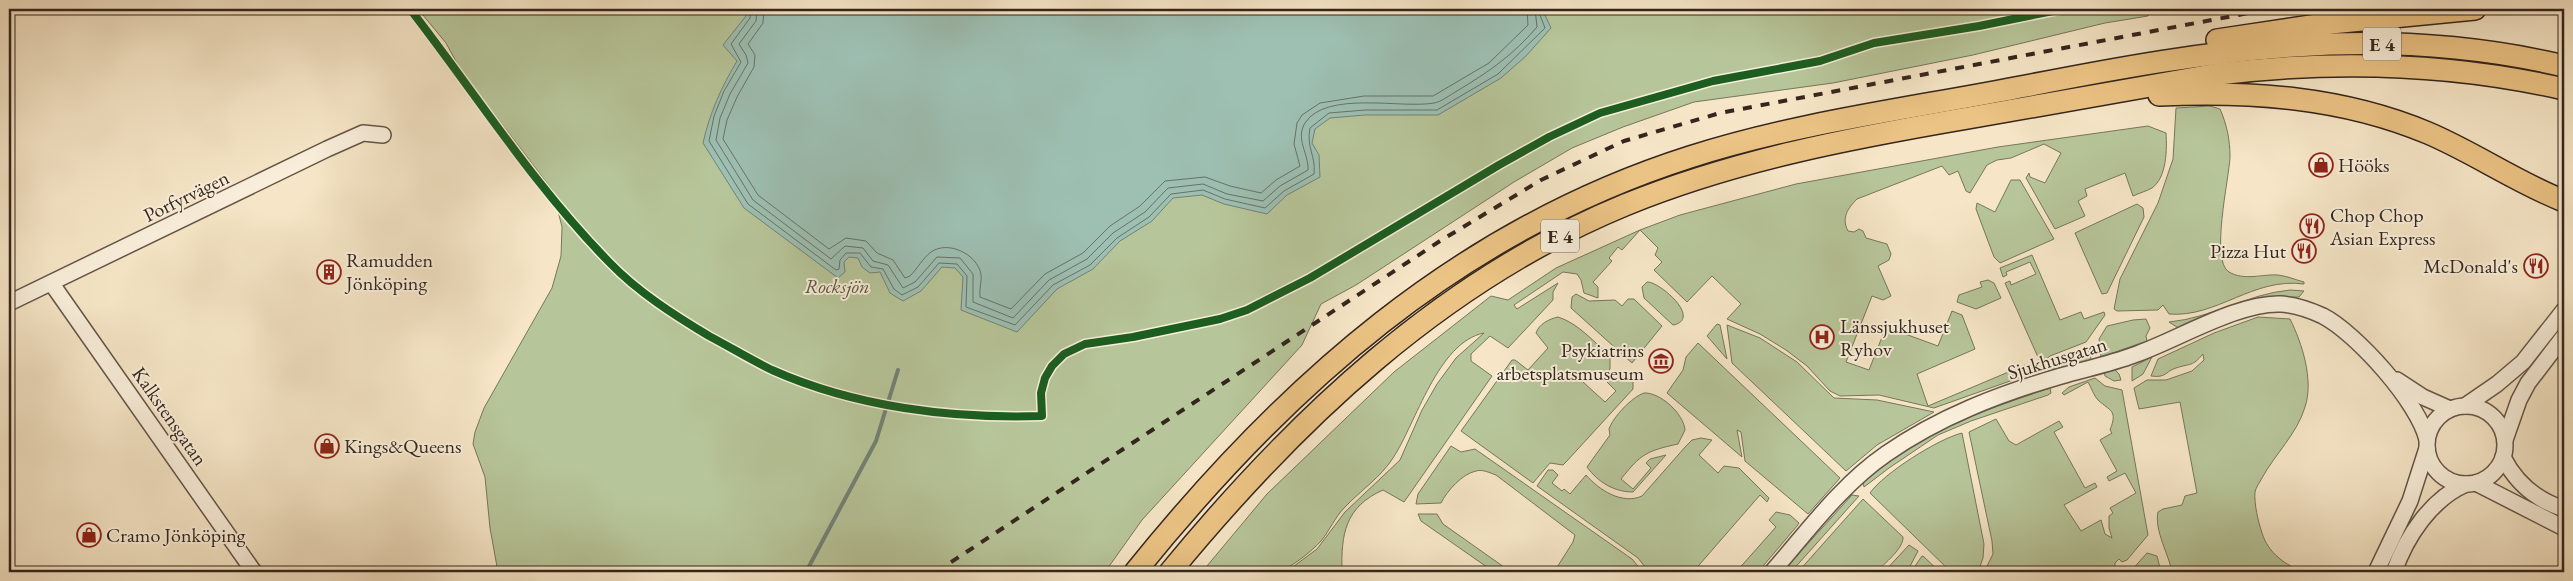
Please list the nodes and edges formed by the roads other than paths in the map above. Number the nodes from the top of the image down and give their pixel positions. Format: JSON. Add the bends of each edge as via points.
{"nodes":[{"id":1,"x":2475,"y":9,"type":"edge"},
{"id":2,"x":2564,"y":66,"type":"edge"},
{"id":3,"x":2124,"y":67,"type":"junction"},
{"id":4,"x":2564,"y":89,"type":"edge"},
{"id":5,"x":2059,"y":101,"type":"junction"},
{"id":6,"x":383,"y":134,"type":"dead end"},
{"id":7,"x":2564,"y":201,"type":"edge"},
{"id":8,"x":52,"y":284,"type":"junction"},
{"id":9,"x":9,"y":303,"type":"edge"},
{"id":10,"x":2564,"y":310,"type":"edge"},
{"id":11,"x":2564,"y":336,"type":"edge"},
{"id":12,"x":2386,"y":372,"type":"junction"},
{"id":13,"x":2457,"y":408,"type":"junction"},
{"id":14,"x":2505,"y":440,"type":"junction"},
{"id":15,"x":2427,"y":444,"type":"junction"},
{"id":16,"x":2503,"y":457,"type":"junction"},
{"id":17,"x":2471,"y":484,"type":"junction"},
{"id":18,"x":2564,"y":509,"type":"edge"},
{"id":19,"x":2564,"y":528,"type":"edge"},
{"id":20,"x":254,"y":572,"type":"edge"},
{"id":21,"x":1135,"y":572,"type":"edge"},
{"id":22,"x":1170,"y":572,"type":"edge"},
{"id":23,"x":1772,"y":572,"type":"edge"},
{"id":24,"x":2376,"y":572,"type":"edge"},
{"id":25,"x":2394,"y":572,"type":"edge"}],
"edges":[{"from":1,"to":3,"type":"highway","via":[[2251,33],[2193,45]]},
{"from":2,"to":3,"type":"highway","number":"E 4","via":[[2463,49],[2342,43],[2207,53]]},
{"from":3,"to":21,"type":"highway","number":"E 4","via":[[1756,139],[1690,157],[1564,208],[1467,261],[1359,339],[1262,430],[1189,507]]},
{"from":4,"to":5,"type":"highway","number":"E 4","via":[[2453,70],[2344,64],[2218,74]]},
{"from":5,"to":7,"type":"highway","via":[[2234,94],[2338,105],[2427,133],[2526,186]]},
{"from":5,"to":22,"type":"highway","number":"E 4","via":[[1887,131],[1759,160],[1661,191],[1574,228],[1483,279],[1376,358],[1282,447]]},
{"from":6,"to":8,"type":"street","name":"Porfyrvägen","via":[[364,133],[327,149]]},
{"from":8,"to":9,"type":"street","name":"Porfyrvägen"},
{"from":8,"to":20,"type":"street","name":"Kalkstensgatan"},
{"from":10,"to":13,"type":"street","via":[[2511,374]]},
{"from":11,"to":14,"type":"street","via":[[2518,400]]},
{"from":12,"to":13,"type":"street","name":"Sjukhusgatan","via":[[2423,397]]},
{"from":12,"to":15,"type":"street","name":"Sjukhusgatan","via":[[2414,408]]},
{"from":12,"to":23,"type":"street","name":"Sjukhusgatan","via":[[2344,331],[2312,311],[2279,304],[2238,312],[2133,356],[1984,401],[1930,425],[1884,455],[1853,482]]},
{"from":13,"to":14,"type":"street","via":[[2483,410],[2491,415]]},
{"from":13,"to":15,"type":"street","via":[[2439,416],[2431,427]]},
{"from":14,"to":16,"type":"street"},
{"from":15,"to":17,"type":"street","via":[[2433,466],[2440,474],[2457,483]]},
{"from":15,"to":24,"type":"street","via":[[2410,501]]},
{"from":16,"to":17,"type":"street","via":[[2498,468],[2488,477]]},
{"from":16,"to":18,"type":"street","via":[[2521,484]]},
{"from":17,"to":19,"type":"street"},
{"from":17,"to":25,"type":"street","via":[[2447,494],[2430,511],[2407,541]]}]}
